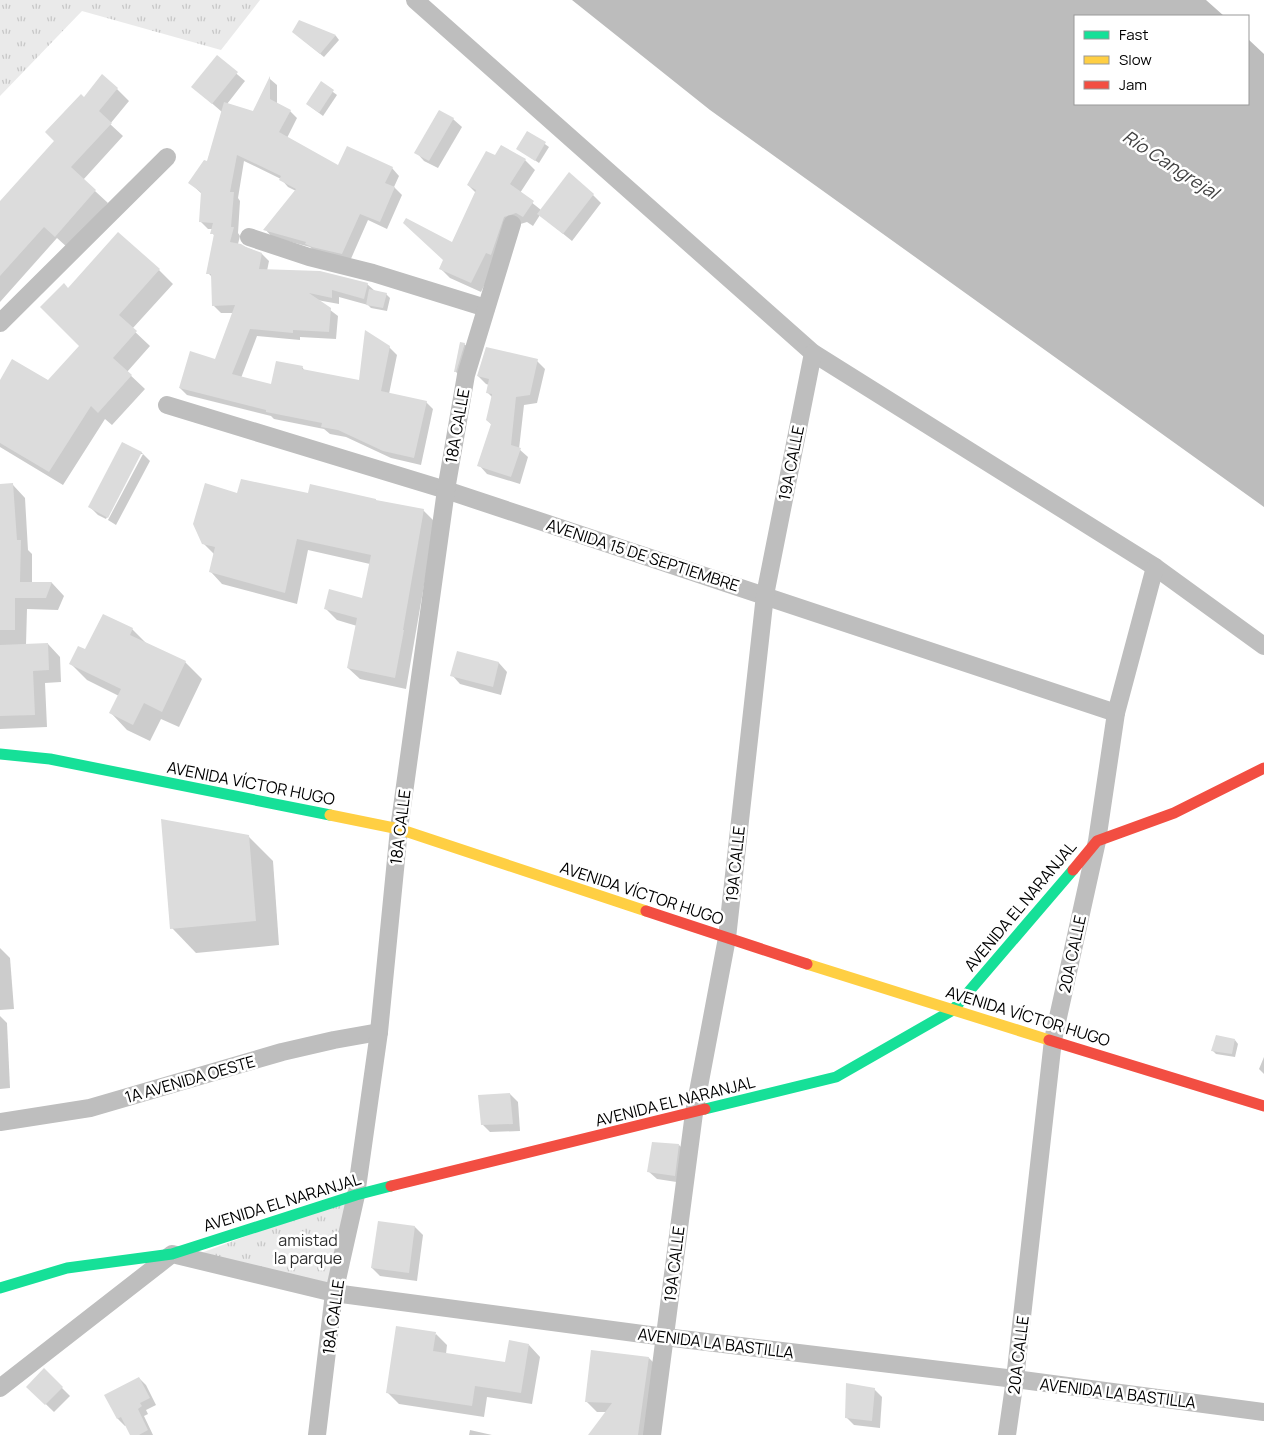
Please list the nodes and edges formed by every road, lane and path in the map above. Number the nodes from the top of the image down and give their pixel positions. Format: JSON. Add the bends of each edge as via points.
{"nodes":[{"id":1,"x":415,"y":0,"type":"edge"},
{"id":2,"x":167,"y":157,"type":"dead end"},
{"id":3,"x":512,"y":224,"type":"dead end"},
{"id":4,"x":249,"y":237,"type":"dead end"},
{"id":5,"x":486,"y":308,"type":"junction"},
{"id":6,"x":0,"y":323,"type":"edge"},
{"id":7,"x":813,"y":352,"type":"junction"},
{"id":8,"x":167,"y":405,"type":"dead end"},
{"id":9,"x":446,"y":490,"type":"junction"},
{"id":10,"x":1155,"y":567,"type":"junction"},
{"id":11,"x":765,"y":595,"type":"junction"},
{"id":12,"x":1264,"y":646,"type":"edge"},
{"id":13,"x":1116,"y":713,"type":"junction"},
{"id":14,"x":0,"y":754,"type":"edge"},
{"id":15,"x":1264,"y":768,"type":"edge"},
{"id":16,"x":399,"y":830,"type":"junction"},
{"id":17,"x":1097,"y":841,"type":"junction"},
{"id":18,"x":727,"y":938,"type":"junction"},
{"id":19,"x":953,"y":1010,"type":"junction"},
{"id":20,"x":379,"y":1032,"type":"junction"},
{"id":21,"x":1053,"y":1040,"type":"junction"},
{"id":22,"x":1264,"y":1106,"type":"edge"},
{"id":23,"x":694,"y":1113,"type":"junction"},
{"id":24,"x":0,"y":1122,"type":"edge"},
{"id":25,"x":356,"y":1195,"type":"junction"},
{"id":26,"x":172,"y":1254,"type":"junction"},
{"id":27,"x":0,"y":1288,"type":"edge"},
{"id":28,"x":334,"y":1293,"type":"junction"},
{"id":29,"x":665,"y":1337,"type":"junction"},
{"id":30,"x":1015,"y":1379,"type":"junction"},
{"id":31,"x":0,"y":1388,"type":"edge"},
{"id":32,"x":1264,"y":1412,"type":"edge"},
{"id":33,"x":318,"y":1435,"type":"edge"},
{"id":34,"x":652,"y":1435,"type":"edge"},
{"id":35,"x":1008,"y":1435,"type":"edge"}],
"edges":[{"from":1,"to":7,"type":"street"},
{"from":2,"to":6,"type":"street"},
{"from":3,"to":5,"type":"street","name":"18A CALLE"},
{"from":4,"to":5,"type":"street"},
{"from":5,"to":9,"type":"street","name":"18A CALLE","via":[[466,375]]},
{"from":7,"to":10,"type":"street"},
{"from":7,"to":11,"type":"street","name":"19A CALLE"},
{"from":8,"to":9,"type":"street","name":"AVENIDA 15 DE SEPTIEMBRE"},
{"from":9,"to":11,"type":"street","name":"AVENIDA 15 DE SEPTIEMBRE"},
{"from":9,"to":16,"type":"street","name":"18A CALLE"},
{"from":10,"to":12,"type":"street"},
{"from":10,"to":13,"type":"street","name":"20A CALLE"},
{"from":11,"to":13,"type":"street","name":"AVENIDA 15 DE SEPTIEMBRE"},
{"from":11,"to":18,"type":"street","name":"19A CALLE"},
{"from":13,"to":17,"type":"street","name":"20A CALLE"},
{"from":14,"to":16,"type":"street","name":"AVENIDA VÍCTOR HUGO","via":[[50,759]]},
{"from":15,"to":17,"type":"street","name":"AVENIDA EL NARANJAL","via":[[1174,813]]},
{"from":16,"to":18,"type":"street","name":"AVENIDA VÍCTOR HUGO"},
{"from":16,"to":20,"type":"street","name":"18A CALLE"},
{"from":17,"to":19,"type":"street","name":"AVENIDA EL NARANJAL"},
{"from":17,"to":21,"type":"street","name":"20A CALLE"},
{"from":18,"to":19,"type":"street","name":"AVENIDA VÍCTOR HUGO"},
{"from":18,"to":23,"type":"street","name":"19A CALLE"},
{"from":19,"to":21,"type":"street","name":"AVENIDA VÍCTOR HUGO"},
{"from":19,"to":23,"type":"street","name":"AVENIDA EL NARANJAL","via":[[836,1077]]},
{"from":20,"to":24,"type":"street","name":"1A AVENIDA OESTE","via":[[282,1052],[90,1108]]},
{"from":20,"to":25,"type":"street","name":"18A CALLE"},
{"from":21,"to":22,"type":"street","name":"AVENIDA VÍCTOR HUGO"},
{"from":21,"to":30,"type":"street","name":"20A CALLE"},
{"from":23,"to":25,"type":"street","name":"AVENIDA EL NARANJAL"},
{"from":23,"to":29,"type":"street","name":"19A CALLE"},
{"from":25,"to":26,"type":"street","name":"AVENIDA EL NARANJAL"},
{"from":25,"to":28,"type":"street","name":"18A CALLE"},
{"from":26,"to":27,"type":"street","name":"AVENIDA EL NARANJAL","via":[[67,1268]]},
{"from":26,"to":28,"type":"street","name":"AVENIDA LA BASTILLA"},
{"from":26,"to":31,"type":"street"},
{"from":28,"to":29,"type":"street","name":"AVENIDA LA BASTILLA"},
{"from":28,"to":33,"type":"street","name":"18A CALLE"},
{"from":29,"to":30,"type":"street","name":"AVENIDA LA BASTILLA"},
{"from":29,"to":34,"type":"street","name":"19A CALLE"},
{"from":30,"to":32,"type":"street","name":"AVENIDA LA BASTILLA"},
{"from":30,"to":35,"type":"street","name":"20A CALLE"}]}
